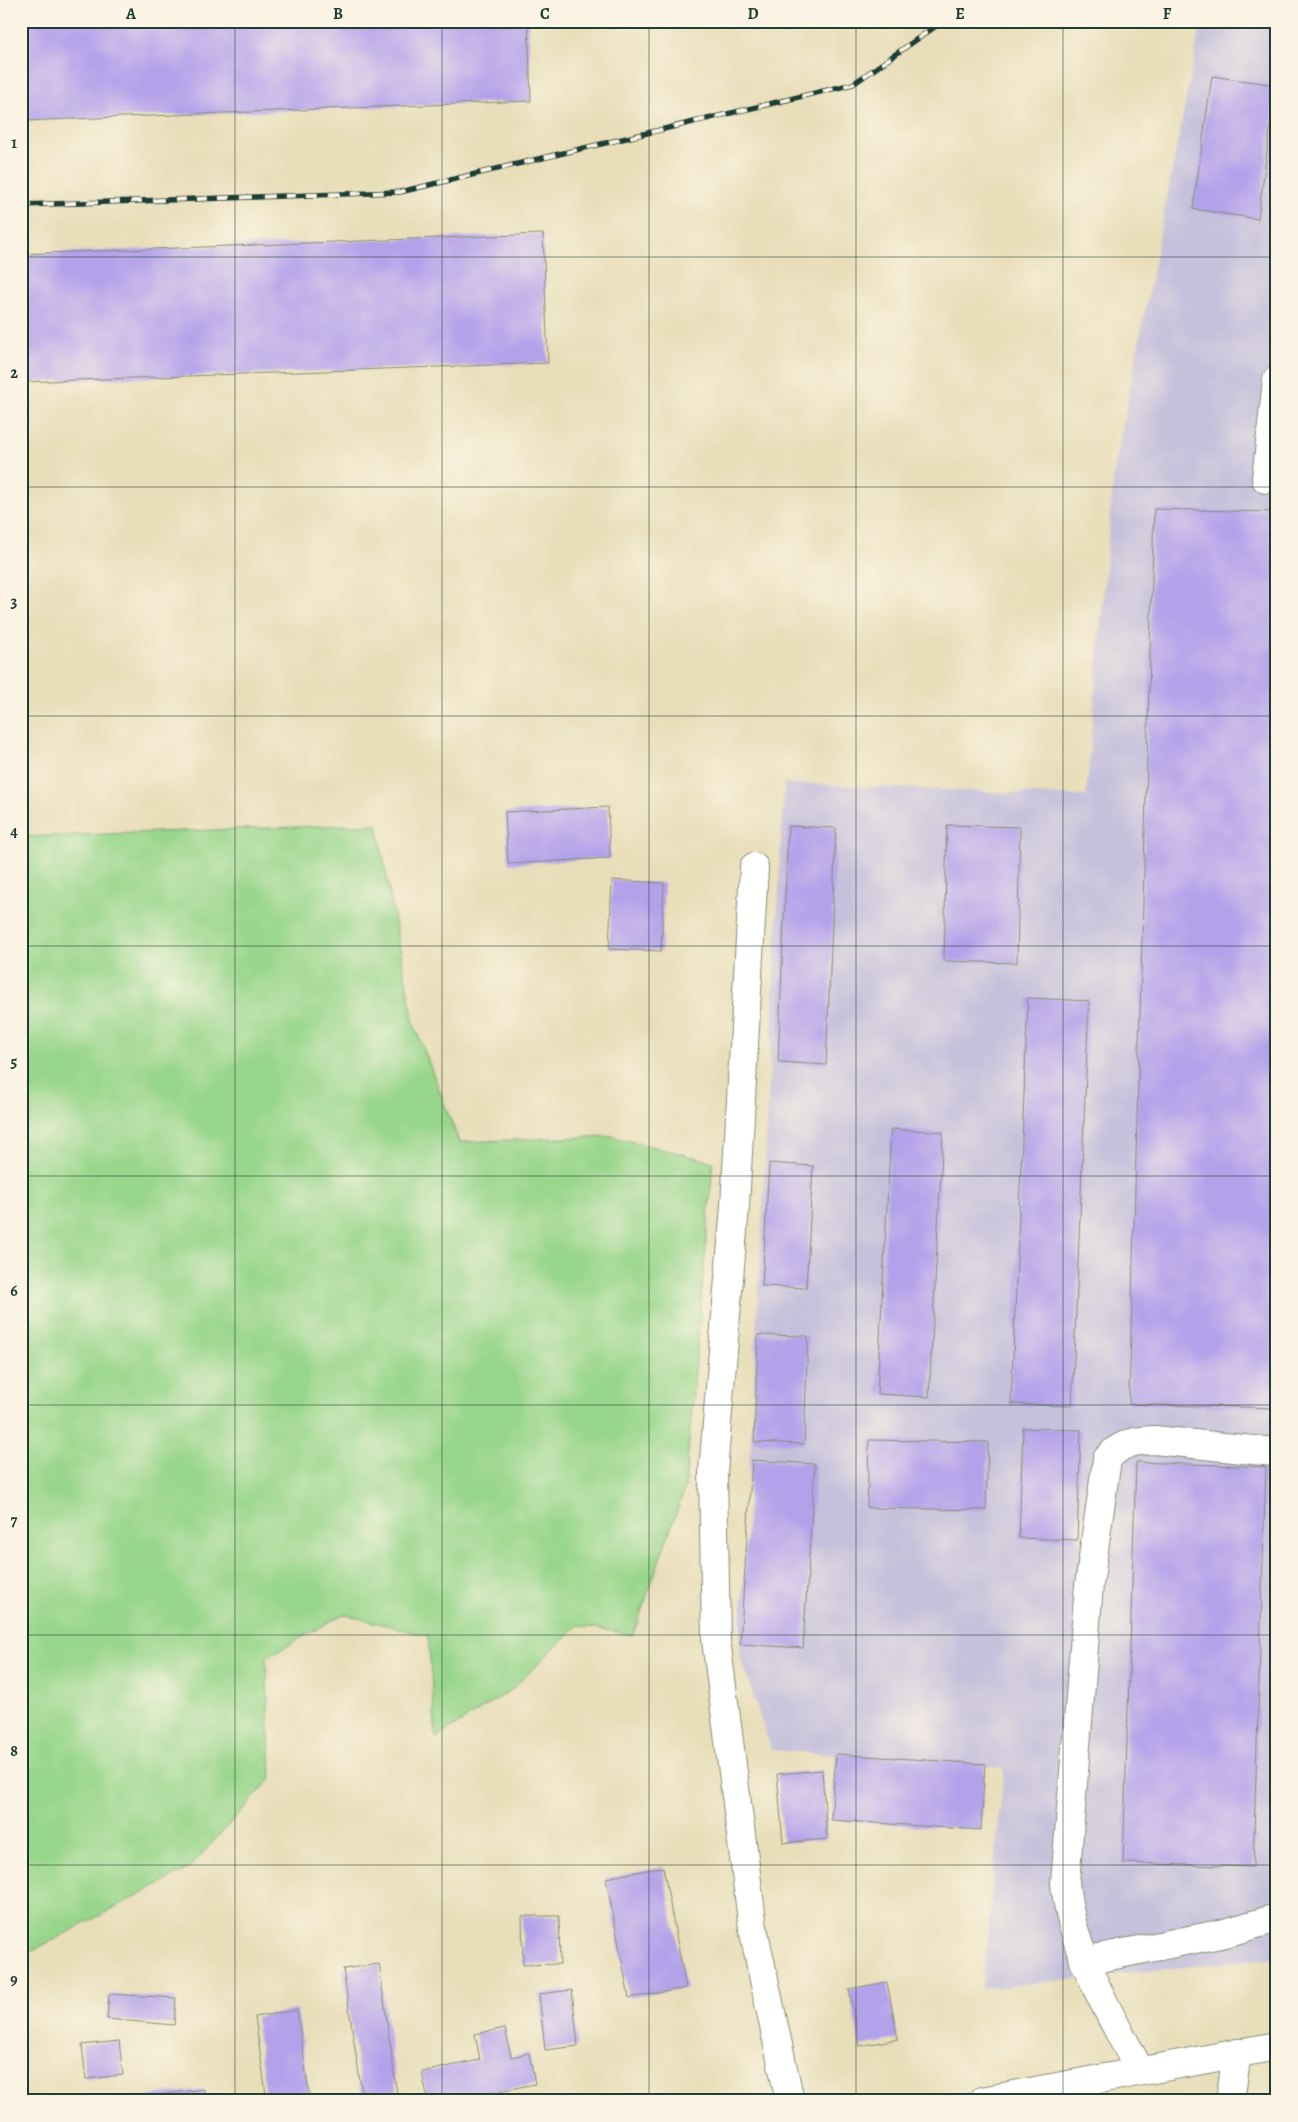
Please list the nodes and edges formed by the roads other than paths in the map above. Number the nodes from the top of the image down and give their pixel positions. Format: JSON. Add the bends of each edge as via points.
{"nodes":[{"id":1,"x":1277,"y":380,"type":"edge"},
{"id":2,"x":1266,"y":479,"type":"dead end"},
{"id":3,"x":754,"y":867,"type":"dead end"},
{"id":4,"x":1274,"y":1452,"type":"dead end"},
{"id":5,"x":1277,"y":1918,"type":"edge"},
{"id":6,"x":1084,"y":1961,"type":"junction"},
{"id":7,"x":1277,"y":2046,"type":"edge"},
{"id":8,"x":1237,"y":2053,"type":"junction"},
{"id":9,"x":1140,"y":2071,"type":"junction"},
{"id":10,"x":790,"y":2101,"type":"edge"},
{"id":11,"x":982,"y":2101,"type":"edge"},
{"id":12,"x":1230,"y":2101,"type":"edge"}],
"edges":[{"from":1,"to":2,"type":"street"},
{"from":3,"to":10,"type":"street","via":[[735,1206],[713,1472],[716,1640],[753,1928]]},
{"from":4,"to":6,"type":"street","via":[[1137,1440],[1114,1450],[1107,1459],[1089,1585],[1065,1883],[1068,1911]]},
{"from":5,"to":6,"type":"street","via":[[1225,1933]]},
{"from":6,"to":9,"type":"street"},
{"from":7,"to":8,"type":"street"},
{"from":8,"to":9,"type":"street"},
{"from":8,"to":12,"type":"street"},
{"from":9,"to":11,"type":"street"}]}
